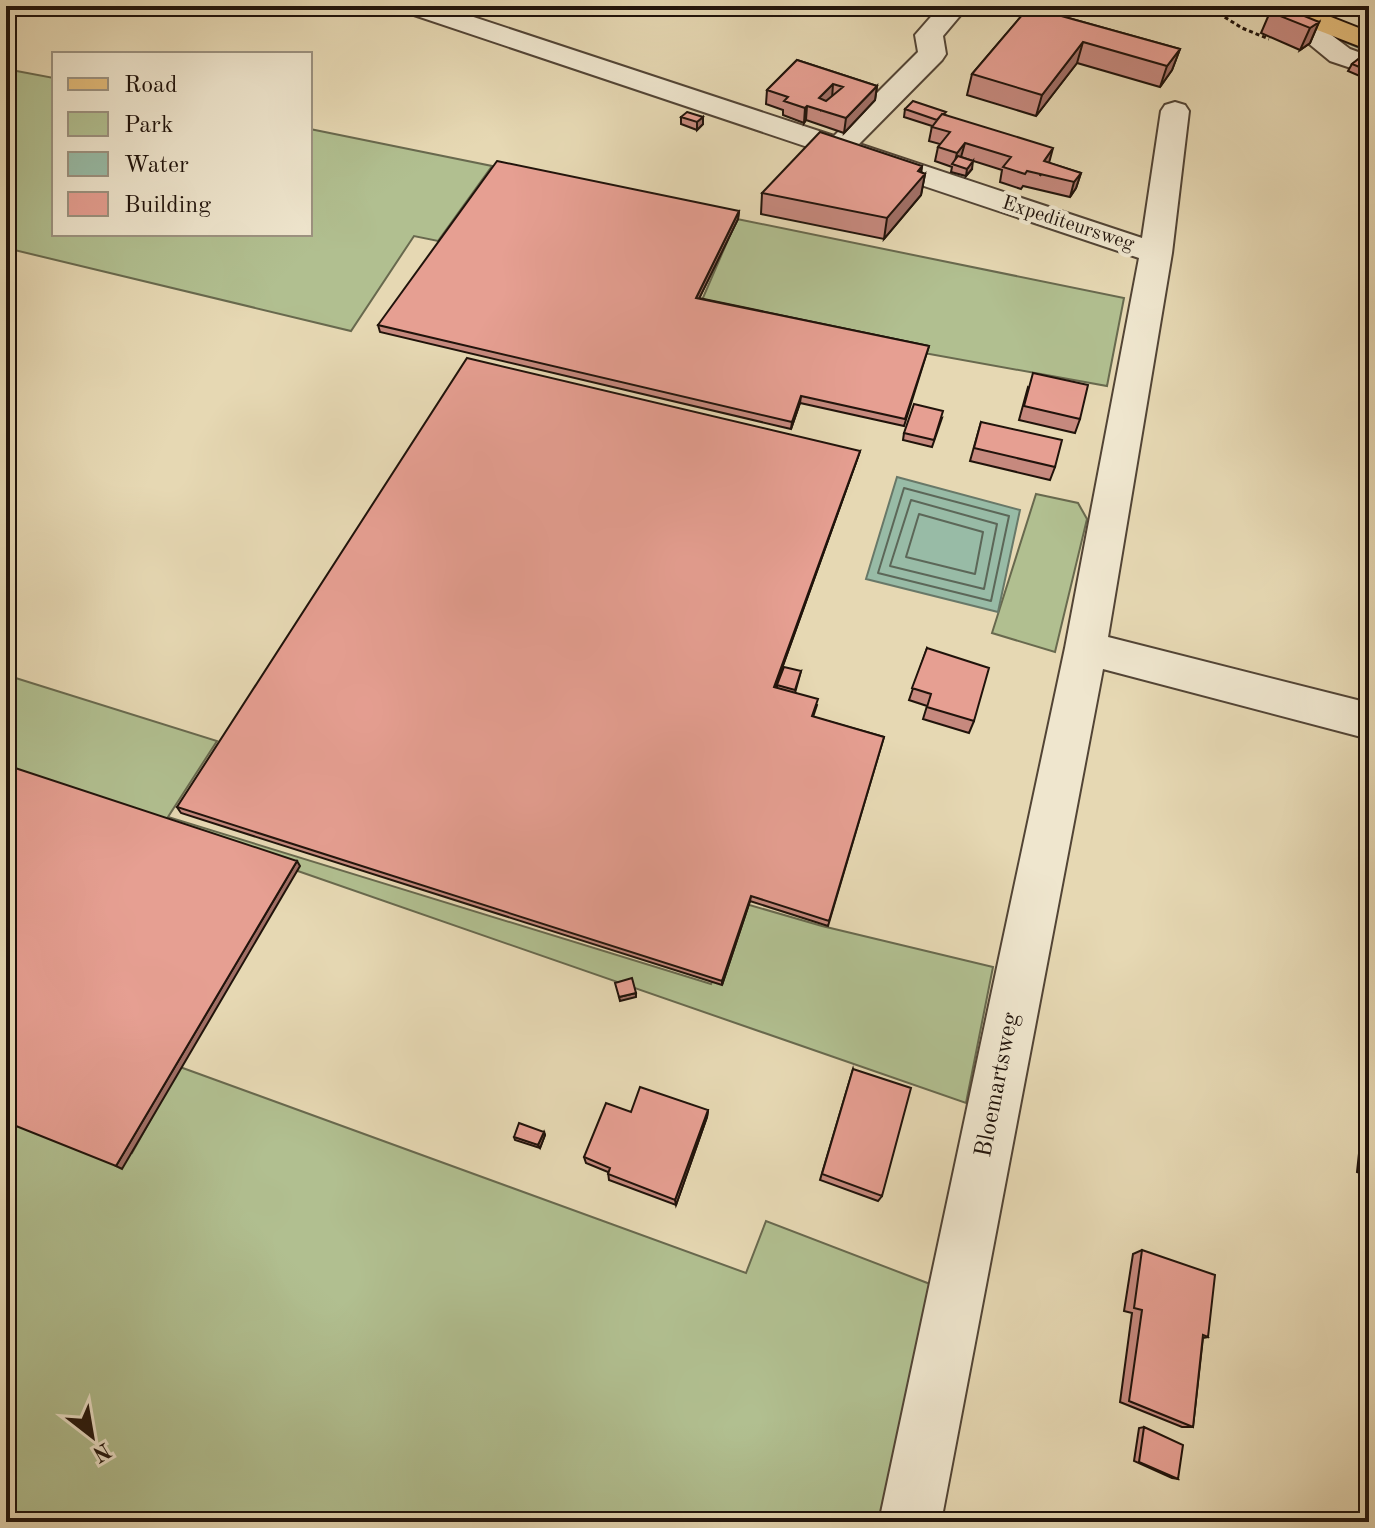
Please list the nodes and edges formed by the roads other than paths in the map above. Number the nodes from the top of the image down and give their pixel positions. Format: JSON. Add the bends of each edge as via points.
{"nodes":[{"id":1,"x":414,"y":6,"type":"edge"},
{"id":2,"x":946,"y":6,"type":"edge"},
{"id":3,"x":1278,"y":6,"type":"edge"},
{"id":4,"x":1318,"y":6,"type":"edge"},
{"id":5,"x":1369,"y":26,"type":"edge"},
{"id":6,"x":1369,"y":42,"type":"edge"},
{"id":7,"x":1369,"y":66,"type":"edge"},
{"id":8,"x":1175,"y":111,"type":"dead end"},
{"id":9,"x":839,"y":148,"type":"junction"},
{"id":10,"x":1156,"y":253,"type":"junction"},
{"id":11,"x":1086,"y":648,"type":"junction"},
{"id":12,"x":1369,"y":721,"type":"edge"},
{"id":13,"x":910,"y":1522,"type":"edge"}],
"edges":[{"from":1,"to":9,"type":"street","name":"Expediteursweg"},
{"from":2,"to":9,"type":"street","via":[[951,11],[929,35],[932,54]]},
{"from":3,"to":6,"type":"main road"},
{"from":3,"to":7,"type":"street","via":[[1340,55]]},
{"from":4,"to":5,"type":"main road"},
{"from":8,"to":10,"type":"street"},
{"from":9,"to":10,"type":"street","name":"Expediteursweg"},
{"from":10,"to":11,"type":"street","name":"Expediteursweg"},
{"from":11,"to":12,"type":"street"},
{"from":11,"to":13,"type":"street","name":"Bloemartsweg"}]}
